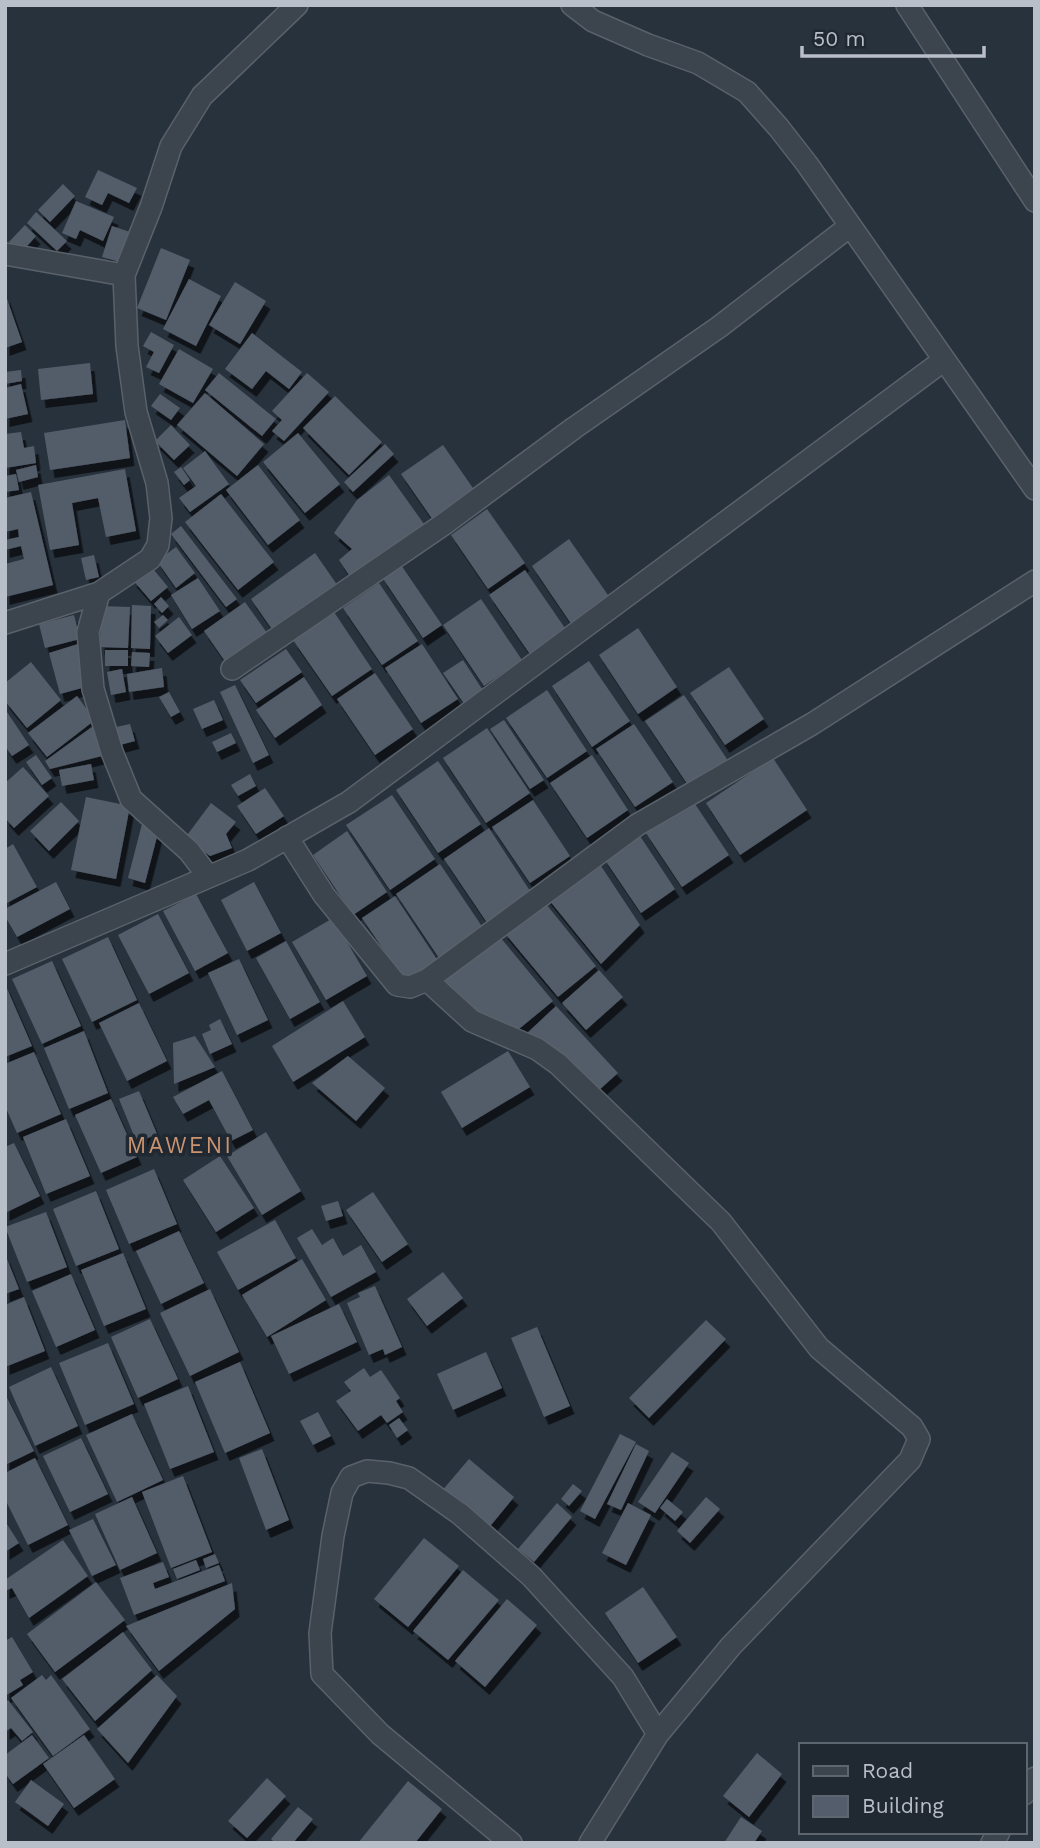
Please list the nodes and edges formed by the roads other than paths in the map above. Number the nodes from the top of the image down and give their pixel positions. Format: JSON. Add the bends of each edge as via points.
{"nodes":[{"id":1,"x":297,"y":5,"type":"edge"},
{"id":2,"x":572,"y":5,"type":"edge"},
{"id":3,"x":907,"y":5,"type":"edge"},
{"id":4,"x":1035,"y":201,"type":"edge"},
{"id":5,"x":850,"y":226,"type":"junction"},
{"id":6,"x":5,"y":254,"type":"edge"},
{"id":7,"x":124,"y":275,"type":"junction"},
{"id":8,"x":944,"y":360,"type":"junction"},
{"id":9,"x":1035,"y":489,"type":"edge"},
{"id":10,"x":1035,"y":581,"type":"edge"},
{"id":11,"x":99,"y":593,"type":"junction"},
{"id":12,"x":5,"y":623,"type":"edge"},
{"id":13,"x":232,"y":669,"type":"dead end"},
{"id":14,"x":287,"y":837,"type":"junction"},
{"id":15,"x":208,"y":876,"type":"junction"},
{"id":16,"x":5,"y":964,"type":"edge"},
{"id":17,"x":427,"y":980,"type":"junction"},
{"id":18,"x":658,"y":1734,"type":"junction"},
{"id":19,"x":511,"y":1843,"type":"edge"},
{"id":20,"x":590,"y":1843,"type":"edge"}],
"edges":[{"from":1,"to":7,"type":"street","via":[[202,96],[171,146]]},
{"from":2,"to":5,"type":"street","via":[[593,21],[698,62],[747,92],[807,164]]},
{"from":3,"to":4,"type":"street"},
{"from":5,"to":8,"type":"street"},
{"from":5,"to":13,"type":"street","via":[[719,327]]},
{"from":6,"to":7,"type":"street"},
{"from":7,"to":11,"type":"street","via":[[136,412],[157,483],[161,518],[158,545],[150,559]]},
{"from":8,"to":9,"type":"street"},
{"from":8,"to":14,"type":"street","via":[[349,802]]},
{"from":10,"to":17,"type":"street","via":[[812,724],[637,825]]},
{"from":11,"to":12,"type":"street"},
{"from":11,"to":15,"type":"street","via":[[88,632],[93,689],[112,752],[131,799],[188,850]]},
{"from":14,"to":15,"type":"street"},
{"from":14,"to":17,"type":"street","via":[[324,895],[397,985]]},
{"from":15,"to":16,"type":"street"},
{"from":17,"to":18,"type":"street","via":[[472,1021],[537,1049],[558,1064],[721,1222],[820,1348],[912,1427],[919,1439],[910,1460],[731,1647]]},
{"from":18,"to":19,"type":"street","via":[[623,1677],[531,1576],[460,1514],[409,1478],[367,1471],[351,1477],[342,1493],[333,1536],[320,1633],[323,1674],[380,1734]]},
{"from":18,"to":20,"type":"street"}]}
